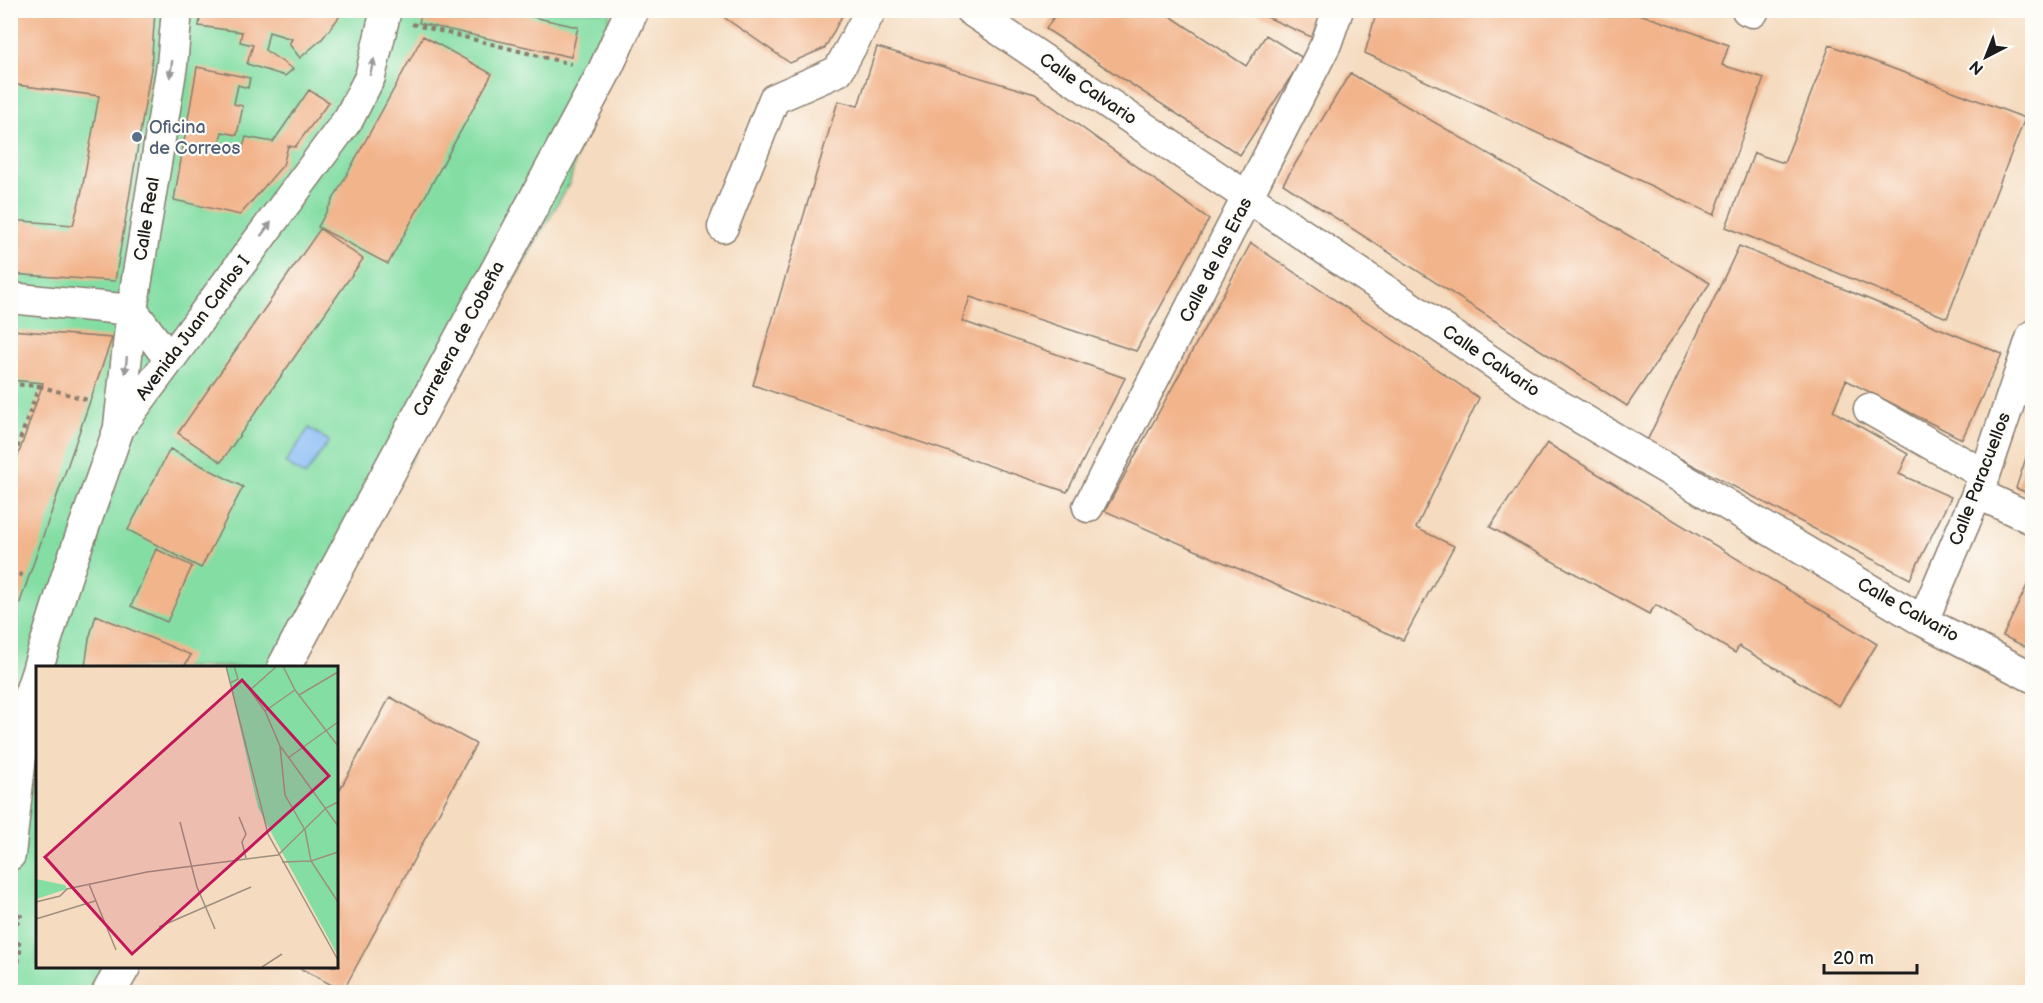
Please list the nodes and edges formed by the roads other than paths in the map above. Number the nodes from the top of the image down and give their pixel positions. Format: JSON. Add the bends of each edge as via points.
{"nodes":[{"id":1,"x":177,"y":10,"type":"edge"},
{"id":2,"x":632,"y":10,"type":"edge"},
{"id":3,"x":871,"y":10,"type":"edge"},
{"id":4,"x":970,"y":10,"type":"edge"},
{"id":5,"x":1338,"y":10,"type":"edge"},
{"id":6,"x":385,"y":14,"type":"edge"},
{"id":7,"x":1248,"y":197,"type":"junction"},
{"id":8,"x":723,"y":227,"type":"dead end"},
{"id":9,"x":10,"y":298,"type":"edge"},
{"id":10,"x":132,"y":310,"type":"junction"},
{"id":11,"x":2032,"y":336,"type":"edge"},
{"id":12,"x":169,"y":359,"type":"junction"},
{"id":13,"x":1869,"y":409,"type":"dead end"},
{"id":14,"x":119,"y":428,"type":"junction"},
{"id":15,"x":1981,"y":484,"type":"junction"},
{"id":16,"x":1088,"y":507,"type":"dead end"},
{"id":17,"x":2032,"y":519,"type":"edge"},
{"id":18,"x":1923,"y":621,"type":"junction"},
{"id":19,"x":38,"y":666,"type":"edge"},
{"id":20,"x":285,"y":666,"type":"edge"},
{"id":21,"x":36,"y":670,"type":"edge"},
{"id":22,"x":2032,"y":677,"type":"edge"},
{"id":23,"x":19,"y":700,"type":"edge"},
{"id":24,"x":10,"y":855,"type":"edge"},
{"id":25,"x":123,"y":967,"type":"edge"},
{"id":26,"x":109,"y":993,"type":"edge"}],
"edges":[{"from":1,"to":10,"type":"street","name":"Calle Real","one_way":true,"via":[[172,65]]},
{"from":2,"to":20,"type":"street","name":"Carretera de Cobeña","via":[[604,72]]},
{"from":3,"to":8,"type":"street","via":[[838,71],[774,99]]},
{"from":4,"to":7,"type":"street","name":"Calle Calvario"},
{"from":5,"to":7,"type":"street","name":"Calle de las Eras","via":[[1326,44]]},
{"from":12,"to":6,"type":"street","name":"Avenida Juan Carlos I","one_way":true,"via":[[349,118],[370,77]]},
{"from":7,"to":16,"type":"street","name":"Calle de las Eras"},
{"from":7,"to":18,"type":"street","name":"Calle Calvario","via":[[1535,391]]},
{"from":9,"to":10,"type":"street"},
{"from":10,"to":12,"type":"street"},
{"from":10,"to":14,"type":"street","name":"Calle Real","one_way":true},
{"from":11,"to":15,"type":"street","name":"Calle Paracuellos"},
{"from":12,"to":14,"type":"street","name":"Avenida Juan Carlos I"},
{"from":13,"to":15,"type":"street"},
{"from":14,"to":19,"type":"street","name":"Avenida Juan Carlos I"},
{"from":15,"to":17,"type":"street"},
{"from":15,"to":18,"type":"street","name":"Calle Paracuellos"},
{"from":18,"to":22,"type":"street","name":"Calle Calvario"},
{"from":21,"to":23,"type":"street","name":"Avenida Juan Carlos I"},
{"from":23,"to":24,"type":"street","name":"Avenida Juan Carlos I"},
{"from":25,"to":26,"type":"street"}]}
